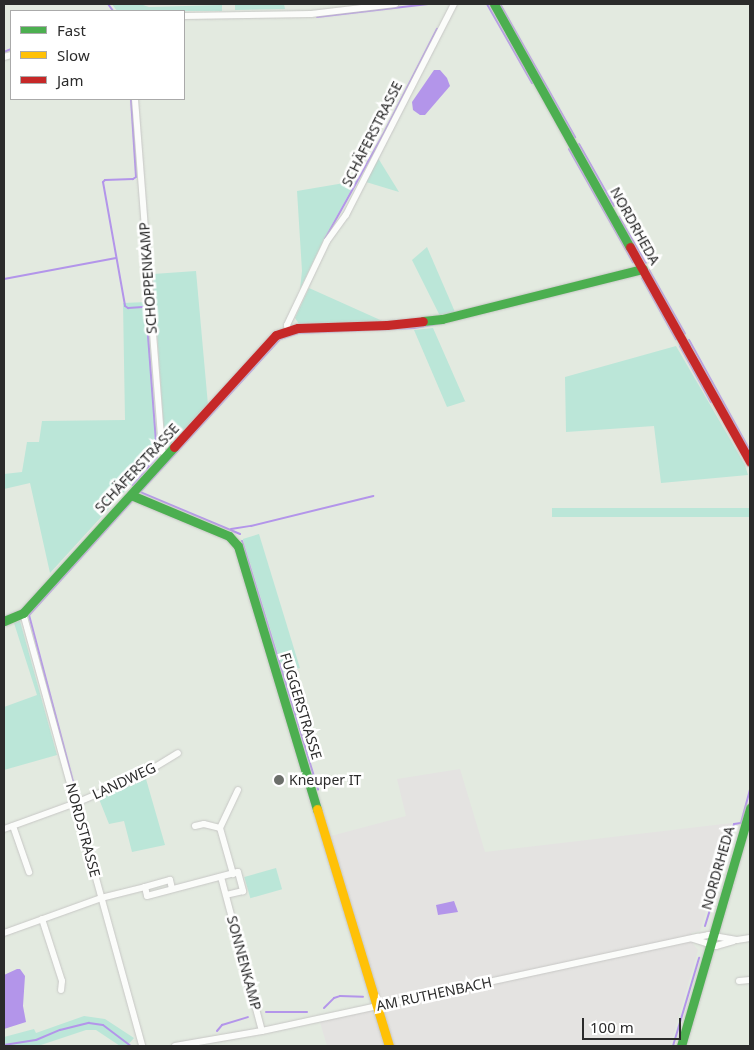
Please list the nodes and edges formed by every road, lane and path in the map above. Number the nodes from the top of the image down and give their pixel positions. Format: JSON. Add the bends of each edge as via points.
{"nodes":[{"id":1,"x":395,"y":4,"type":"edge"},
{"id":2,"x":454,"y":4,"type":"edge"},
{"id":3,"x":494,"y":4,"type":"edge"},
{"id":4,"x":185,"y":16,"type":"edge"},
{"id":5,"x":135,"y":100,"type":"edge"},
{"id":6,"x":643,"y":269,"type":"junction"},
{"id":7,"x":288,"y":330,"type":"junction"},
{"id":8,"x":167,"y":456,"type":"junction"},
{"id":9,"x":750,"y":462,"type":"edge"},
{"id":10,"x":131,"y":495,"type":"junction"},
{"id":11,"x":23,"y":613,"type":"junction"},
{"id":12,"x":4,"y":621,"type":"edge"},
{"id":13,"x":178,"y":753,"type":"dead end"},
{"id":14,"x":238,"y":790,"type":"dead end"},
{"id":15,"x":76,"y":803,"type":"junction"},
{"id":16,"x":750,"y":808,"type":"edge"},
{"id":17,"x":13,"y":826,"type":"junction"},
{"id":18,"x":195,"y":826,"type":"dead end"},
{"id":19,"x":220,"y":828,"type":"junction"},
{"id":20,"x":4,"y":829,"type":"edge"},
{"id":21,"x":29,"y":872,"type":"dead end"},
{"id":22,"x":233,"y":874,"type":"junction"},
{"id":23,"x":221,"y":877,"type":"junction"},
{"id":24,"x":226,"y":895,"type":"junction"},
{"id":25,"x":101,"y":898,"type":"junction"},
{"id":26,"x":42,"y":919,"type":"junction"},
{"id":27,"x":4,"y":933,"type":"edge"},
{"id":28,"x":750,"y":938,"type":"edge"},
{"id":29,"x":712,"y":940,"type":"junction"},
{"id":30,"x":750,"y":980,"type":"edge"},
{"id":31,"x":739,"y":981,"type":"dead end"},
{"id":32,"x":61,"y":990,"type":"dead end"},
{"id":33,"x":376,"y":1006,"type":"junction"},
{"id":34,"x":262,"y":1031,"type":"junction"},
{"id":35,"x":142,"y":1046,"type":"edge"},
{"id":36,"x":175,"y":1046,"type":"edge"},
{"id":37,"x":389,"y":1046,"type":"edge"},
{"id":38,"x":681,"y":1046,"type":"edge"}],
"edges":[{"from":1,"to":4,"type":"street","via":[[312,14]]},
{"from":2,"to":7,"type":"street","name":"SCHÄFERSTRASSE","via":[[346,215],[327,241],[287,325]]},
{"from":3,"to":6,"type":"street","name":"NORDRHEDA"},
{"from":5,"to":8,"type":"street","name":"SCHOPPENKAMP","via":[[162,451]]},
{"from":6,"to":7,"type":"street","via":[[442,319]]},
{"from":6,"to":9,"type":"street","name":"NORDRHEDA"},
{"from":7,"to":8,"type":"street","name":"SCHÄFERSTRASSE","via":[[276,335]]},
{"from":8,"to":10,"type":"street","name":"SCHÄFERSTRASSE"},
{"from":10,"to":11,"type":"street","name":"SCHÄFERSTRASSE"},
{"from":10,"to":33,"type":"street","name":"FUGGERSTRASSE","via":[[229,536],[238,546]]},
{"from":11,"to":12,"type":"street","name":"SCHÄFERSTRASSE"},
{"from":11,"to":15,"type":"street","name":"NORDSTRASSE"},
{"from":13,"to":15,"type":"street","name":"LANDWEG","via":[[142,775]]},
{"from":14,"to":19,"type":"street"},
{"from":15,"to":17,"type":"street","name":"LANDWEG"},
{"from":15,"to":25,"type":"street","name":"NORDSTRASSE"},
{"from":16,"to":29,"type":"street","name":"NORDRHEDA"},
{"from":17,"to":20,"type":"street","name":"LANDWEG"},
{"from":17,"to":21,"type":"street"},
{"from":18,"to":19,"type":"street","via":[[204,824]]},
{"from":19,"to":22,"type":"street"},
{"from":22,"to":23,"type":"street"},
{"from":22,"to":24,"type":"street","via":[[238,872],[243,891]]},
{"from":23,"to":24,"type":"street","name":"SONNENKAMP"},
{"from":23,"to":25,"type":"street","via":[[172,889],[170,880]]},
{"from":24,"to":34,"type":"street","name":"SONNENKAMP"},
{"from":25,"to":26,"type":"street"},
{"from":25,"to":35,"type":"street","name":"NORDSTRASSE"},
{"from":26,"to":27,"type":"street"},
{"from":26,"to":32,"type":"street","via":[[58,969]]},
{"from":28,"to":29,"type":"street","name":"AM RUTHENBACH"},
{"from":29,"to":33,"type":"street","name":"AM RUTHENBACH","via":[[693,939]]},
{"from":29,"to":38,"type":"street","name":"NORDRHEDA"},
{"from":30,"to":31,"type":"street"},
{"from":33,"to":34,"type":"street","name":"AM RUTHENBACH"},
{"from":33,"to":37,"type":"street","name":"FUGGERSTRASSE"},
{"from":34,"to":36,"type":"street","name":"AM RUTHENBACH"}]}
